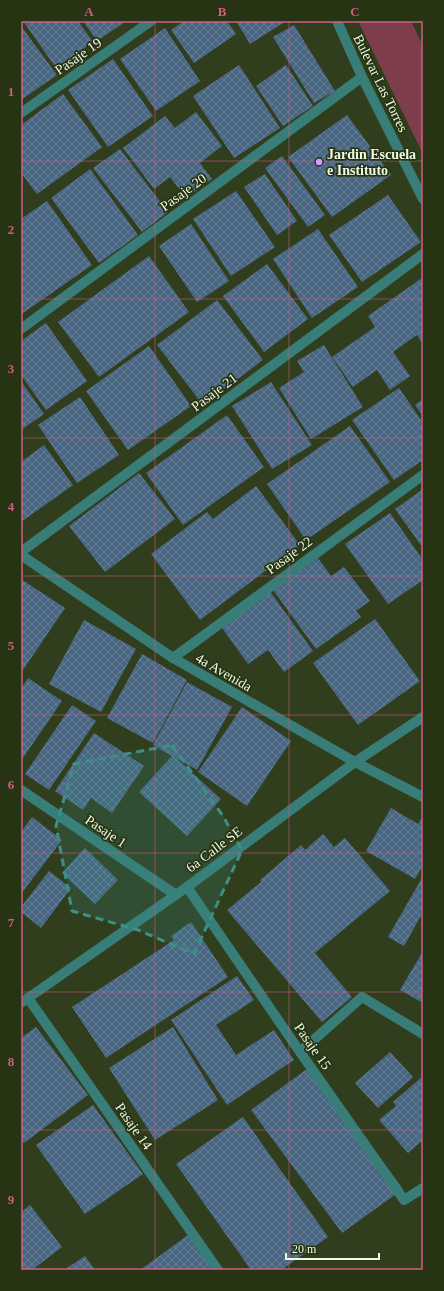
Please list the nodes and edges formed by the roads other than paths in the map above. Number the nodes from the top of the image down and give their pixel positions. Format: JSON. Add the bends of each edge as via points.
{"nodes":[{"id":1,"x":151,"y":21,"type":"edge"},
{"id":2,"x":337,"y":21,"type":"edge"},
{"id":3,"x":362,"y":77,"type":"junction"},
{"id":4,"x":21,"y":113,"type":"edge"},
{"id":5,"x":423,"y":199,"type":"edge"},
{"id":6,"x":423,"y":254,"type":"edge"},
{"id":7,"x":21,"y":329,"type":"edge"},
{"id":8,"x":423,"y":475,"type":"edge"},
{"id":9,"x":21,"y":552,"type":"edge"},
{"id":10,"x":21,"y":555,"type":"edge"},
{"id":11,"x":172,"y":658,"type":"junction"},
{"id":12,"x":423,"y":717,"type":"edge"},
{"id":13,"x":355,"y":762,"type":"junction"},
{"id":14,"x":21,"y":790,"type":"edge"},
{"id":15,"x":423,"y":797,"type":"edge"},
{"id":16,"x":187,"y":887,"type":"junction"},
{"id":17,"x":176,"y":895,"type":"junction"},
{"id":18,"x":24,"y":1000,"type":"edge"},
{"id":19,"x":423,"y":1034,"type":"edge"},
{"id":20,"x":300,"y":1052,"type":"junction"},
{"id":21,"x":423,"y":1188,"type":"edge"},
{"id":22,"x":218,"y":1270,"type":"edge"}],
"edges":[{"from":1,"to":4,"type":"street","name":"Pasaje 19"},
{"from":2,"to":3,"type":"street","name":"Bulevar Las Torres"},
{"from":3,"to":5,"type":"street","name":"Bulevar Las Torres"},
{"from":3,"to":7,"type":"street","name":"Pasaje 20"},
{"from":6,"to":9,"type":"street","name":"Pasaje 21"},
{"from":8,"to":11,"type":"street","name":"Pasaje 22"},
{"from":10,"to":11,"type":"street","name":"4a Avenida"},
{"from":11,"to":13,"type":"street","name":"4a Avenida"},
{"from":12,"to":13,"type":"street","name":"6a Calle SE"},
{"from":13,"to":15,"type":"street","name":"4a Avenida"},
{"from":13,"to":16,"type":"street","name":"6a Calle SE"},
{"from":14,"to":17,"type":"street","name":"Pasaje 1"},
{"from":16,"to":17,"type":"street","name":"6a Calle SE"},
{"from":16,"to":20,"type":"street","name":"Pasaje 15"},
{"from":17,"to":18,"type":"street","name":"6a Calle SE"},
{"from":18,"to":22,"type":"street","name":"Pasaje 14"},
{"from":19,"to":20,"type":"street","via":[[362,997]]},
{"from":20,"to":21,"type":"street","name":"Pasaje 15","via":[[404,1200]]}]}
